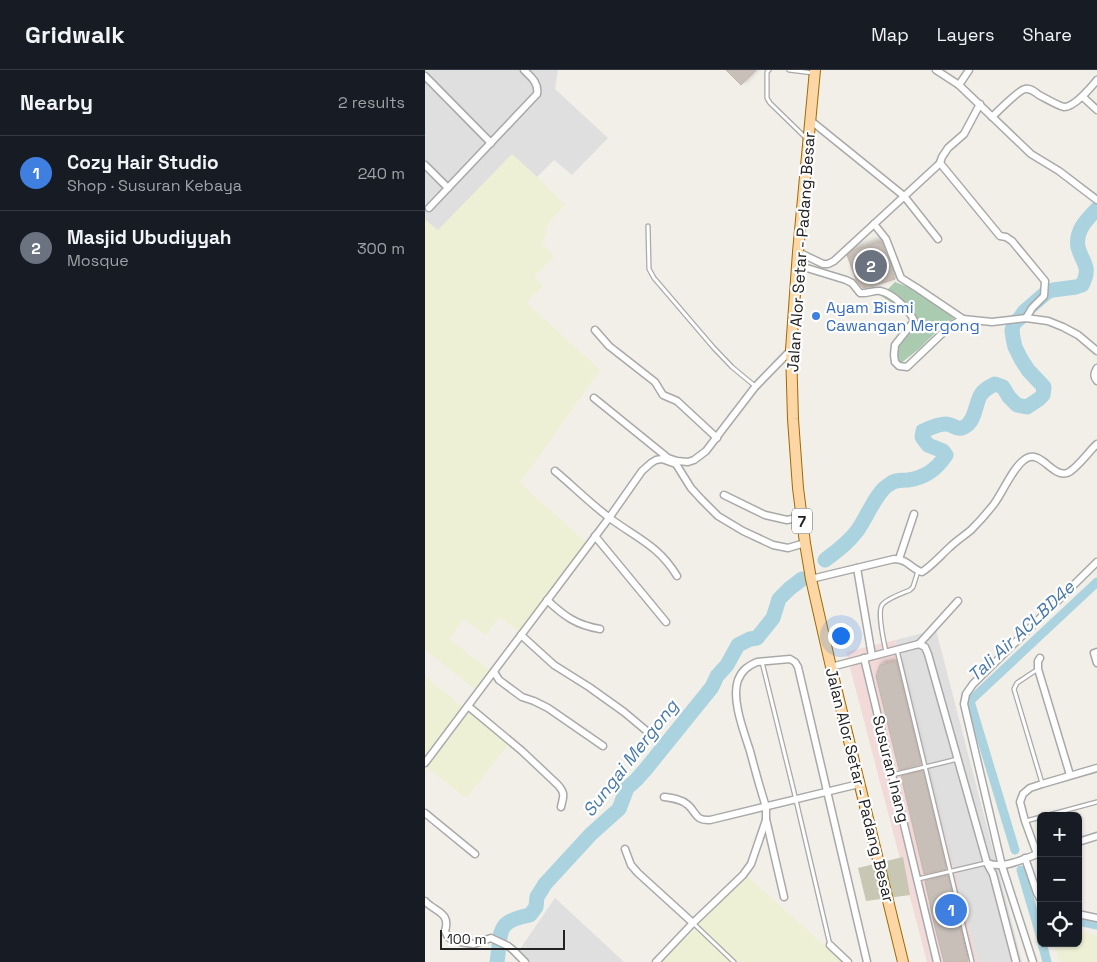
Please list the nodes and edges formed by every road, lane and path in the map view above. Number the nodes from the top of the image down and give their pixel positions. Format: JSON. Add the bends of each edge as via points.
{"nodes":[{"id":1,"x":524,"y":70,"type":"edge"},
{"id":2,"x":769,"y":70,"type":"edge"},
{"id":3,"x":789,"y":70,"type":"edge"},
{"id":4,"x":936,"y":70,"type":"edge"},
{"id":5,"x":969,"y":70,"type":"edge"},
{"id":6,"x":814,"y":72,"type":"edge"},
{"id":7,"x":425,"y":76,"type":"edge"},
{"id":8,"x":1097,"y":80,"type":"edge"},
{"id":9,"x":959,"y":85,"type":"junction"},
{"id":10,"x":1083,"y":97,"type":"junction"},
{"id":11,"x":980,"y":104,"type":"junction"},
{"id":12,"x":1097,"y":110,"type":"edge"},
{"id":13,"x":992,"y":117,"type":"junction"},
{"id":14,"x":810,"y":120,"type":"junction"},
{"id":15,"x":808,"y":140,"type":"junction"},
{"id":16,"x":491,"y":143,"type":"junction"},
{"id":17,"x":940,"y":163,"type":"junction"},
{"id":18,"x":425,"y":165,"type":"edge"},
{"id":19,"x":448,"y":188,"type":"junction"},
{"id":20,"x":904,"y":196,"type":"junction"},
{"id":21,"x":1095,"y":198,"type":"edge"},
{"id":22,"x":429,"y":208,"type":"dead end"},
{"id":23,"x":873,"y":224,"type":"junction"},
{"id":24,"x":648,"y":226,"type":"dead end"},
{"id":25,"x":938,"y":239,"type":"dead end"},
{"id":26,"x":798,"y":252,"type":"junction"},
{"id":27,"x":797,"y":265,"type":"junction"},
{"id":28,"x":1025,"y":318,"type":"junction"},
{"id":29,"x":963,"y":319,"type":"junction"},
{"id":30,"x":595,"y":330,"type":"dead end"},
{"id":31,"x":791,"y":350,"type":"junction"},
{"id":32,"x":1097,"y":351,"type":"edge"},
{"id":33,"x":1097,"y":368,"type":"edge"},
{"id":34,"x":1097,"y":381,"type":"edge"},
{"id":35,"x":755,"y":387,"type":"junction"},
{"id":36,"x":594,"y":398,"type":"dead end"},
{"id":37,"x":717,"y":438,"type":"junction"},
{"id":38,"x":1097,"y":444,"type":"edge"},
{"id":39,"x":688,"y":462,"type":"junction"},
{"id":40,"x":675,"y":464,"type":"junction"},
{"id":41,"x":555,"y":470,"type":"dead end"},
{"id":42,"x":724,"y":495,"type":"dead end"},
{"id":43,"x":913,"y":514,"type":"dead end"},
{"id":44,"x":802,"y":517,"type":"junction"},
{"id":45,"x":609,"y":518,"type":"junction"},
{"id":46,"x":595,"y":536,"type":"junction"},
{"id":47,"x":805,"y":544,"type":"junction"},
{"id":48,"x":899,"y":559,"type":"junction"},
{"id":49,"x":1097,"y":562,"type":"edge"},
{"id":50,"x":857,"y":568,"type":"junction"},
{"id":51,"x":918,"y":571,"type":"junction"},
{"id":52,"x":677,"y":576,"type":"dead end"},
{"id":53,"x":811,"y":579,"type":"junction"},
{"id":54,"x":547,"y":600,"type":"junction"},
{"id":55,"x":958,"y":601,"type":"dead end"},
{"id":56,"x":666,"y":622,"type":"dead end"},
{"id":57,"x":599,"y":629,"type":"dead end"},
{"id":58,"x":521,"y":635,"type":"junction"},
{"id":59,"x":919,"y":644,"type":"junction"},
{"id":60,"x":897,"y":650,"type":"junction"},
{"id":61,"x":1097,"y":652,"type":"edge"},
{"id":62,"x":886,"y":653,"type":"junction"},
{"id":63,"x":872,"y":656,"type":"junction"},
{"id":64,"x":864,"y":658,"type":"junction"},
{"id":65,"x":1040,"y":658,"type":"dead end"},
{"id":66,"x":762,"y":662,"type":"junction"},
{"id":67,"x":1097,"y":663,"type":"edge"},
{"id":68,"x":831,"y":667,"type":"junction"},
{"id":69,"x":1037,"y":669,"type":"junction"},
{"id":70,"x":494,"y":672,"type":"junction"},
{"id":71,"x":468,"y":706,"type":"junction"},
{"id":72,"x":655,"y":738,"type":"dead end"},
{"id":73,"x":603,"y":746,"type":"dead end"},
{"id":74,"x":959,"y":758,"type":"junction"},
{"id":75,"x":425,"y":763,"type":"edge"},
{"id":76,"x":926,"y":767,"type":"junction"},
{"id":77,"x":1097,"y":768,"type":"edge"},
{"id":78,"x":892,"y":775,"type":"junction"},
{"id":79,"x":1070,"y":775,"type":"junction"},
{"id":80,"x":859,"y":784,"type":"junction"},
{"id":81,"x":1042,"y":784,"type":"junction"},
{"id":82,"x":827,"y":792,"type":"junction"},
{"id":83,"x":664,"y":797,"type":"dead end"},
{"id":84,"x":796,"y":800,"type":"junction"},
{"id":85,"x":1097,"y":802,"type":"edge"},
{"id":86,"x":561,"y":807,"type":"dead end"},
{"id":87,"x":766,"y":807,"type":"junction"},
{"id":88,"x":1060,"y":812,"type":"edge"},
{"id":89,"x":425,"y":813,"type":"edge"},
{"id":90,"x":1037,"y":818,"type":"edge"},
{"id":91,"x":766,"y":819,"type":"junction"},
{"id":92,"x":1025,"y":821,"type":"junction"},
{"id":93,"x":1097,"y":836,"type":"edge"},
{"id":94,"x":1082,"y":841,"type":"edge"},
{"id":95,"x":625,"y":849,"type":"dead end"},
{"id":96,"x":1037,"y":849,"type":"edge"},
{"id":97,"x":475,"y":854,"type":"dead end"},
{"id":98,"x":1037,"y":855,"type":"edge"},
{"id":99,"x":1025,"y":858,"type":"junction"},
{"id":100,"x":987,"y":863,"type":"junction"},
{"id":101,"x":1003,"y":866,"type":"junction"},
{"id":102,"x":951,"y":871,"type":"junction"},
{"id":103,"x":918,"y":879,"type":"junction"},
{"id":104,"x":1037,"y":893,"type":"edge"},
{"id":105,"x":784,"y":897,"type":"dead end"},
{"id":106,"x":425,"y":901,"type":"edge"},
{"id":107,"x":1082,"y":915,"type":"edge"},
{"id":108,"x":1097,"y":918,"type":"edge"},
{"id":109,"x":693,"y":923,"type":"junction"},
{"id":110,"x":829,"y":945,"type":"joint"},
{"id":111,"x":525,"y":962,"type":"edge"},
{"id":112,"x":656,"y":962,"type":"edge"},
{"id":113,"x":734,"y":962,"type":"edge"},
{"id":114,"x":848,"y":962,"type":"edge"},
{"id":115,"x":867,"y":962,"type":"edge"},
{"id":116,"x":903,"y":962,"type":"edge"},
{"id":117,"x":937,"y":962,"type":"edge"},
{"id":118,"x":972,"y":962,"type":"edge"},
{"id":119,"x":1016,"y":962,"type":"edge"},
{"id":120,"x":1033,"y":962,"type":"edge"}],
"edges":[{"from":1,"to":16,"type":"street","via":[[535,82],[537,94]]},
{"from":2,"to":15,"type":"lane","via":[[767,98]]},
{"from":3,"to":6,"type":"lane"},
{"from":4,"to":9,"type":"street"},
{"from":5,"to":9,"type":"street"},
{"from":6,"to":14,"type":"main road","name":"Jalan Alor Setar - Padang Besar","number":"7"},
{"from":7,"to":16,"type":"street"},
{"from":8,"to":10,"type":"street"},
{"from":9,"to":11,"type":"street"},
{"from":10,"to":12,"type":"street"},
{"from":10,"to":13,"type":"street","via":[[1063,107],[1033,90],[1025,89]]},
{"from":11,"to":13,"type":"street"},
{"from":11,"to":17,"type":"street","via":[[964,134],[948,148]]},
{"from":13,"to":21,"type":"street","via":[[1031,154]]},
{"from":14,"to":15,"type":"main road","name":"Jalan Alor Setar - Padang Besar","number":"7"},
{"from":14,"to":20,"type":"street"},
{"from":15,"to":26,"type":"main road","name":"Jalan Alor Setar - Padang Besar","number":"7"},
{"from":16,"to":19,"type":"street"},
{"from":17,"to":20,"type":"street"},
{"from":17,"to":28,"type":"street","via":[[1000,236],[1012,241],[1045,281],[1044,296]]},
{"from":18,"to":19,"type":"street"},
{"from":19,"to":22,"type":"street"},
{"from":20,"to":23,"type":"street"},
{"from":20,"to":25,"type":"street"},
{"from":23,"to":26,"type":"street","via":[[828,264]]},
{"from":23,"to":29,"type":"street","via":[[886,239],[901,278]]},
{"from":24,"to":35,"type":"lane","via":[[649,269],[654,278],[732,367]]},
{"from":26,"to":27,"type":"main road","name":"Jalan Alor Setar - Padang Besar","number":"7"},
{"from":27,"to":29,"type":"street","via":[[846,280],[860,293],[880,291],[888,294],[904,306],[913,321],[895,346],[893,355],[899,366],[907,367],[950,326]]},
{"from":27,"to":31,"type":"main road","name":"Jalan Alor Setar - Padang Besar","number":"7"},
{"from":28,"to":29,"type":"street","via":[[992,322]]},
{"from":28,"to":32,"type":"street","via":[[1063,327]]},
{"from":30,"to":37,"type":"street","via":[[609,346],[655,382],[663,395],[677,401]]},
{"from":31,"to":35,"type":"street"},
{"from":31,"to":44,"type":"main road","name":"Jalan Alor Setar - Padang Besar","number":"7","via":[[793,419]]},
{"from":33,"to":34,"type":"street","via":[[1094,377]]},
{"from":35,"to":37,"type":"street"},
{"from":36,"to":39,"type":"street","via":[[667,458]]},
{"from":37,"to":39,"type":"street","via":[[706,451]]},
{"from":38,"to":51,"type":"street","via":[[1072,471],[1065,474],[1039,459],[1024,460],[987,514],[927,569]]},
{"from":39,"to":40,"type":"street"},
{"from":40,"to":45,"type":"street","via":[[662,459],[651,463]]},
{"from":40,"to":47,"type":"street","via":[[691,488],[718,516],[773,545],[788,548]]},
{"from":41,"to":45,"type":"street"},
{"from":42,"to":44,"type":"street","via":[[765,515],[787,520]]},
{"from":43,"to":48,"type":"street"},
{"from":44,"to":47,"type":"main road","name":"Jalan Alor Setar - Padang Besar","number":"7"},
{"from":45,"to":46,"type":"street"},
{"from":45,"to":52,"type":"street","via":[[648,543]]},
{"from":46,"to":54,"type":"street"},
{"from":46,"to":56,"type":"street"},
{"from":47,"to":53,"type":"main road","name":"Jalan Alor Setar - Padang Besar","number":"7"},
{"from":48,"to":50,"type":"street"},
{"from":48,"to":51,"type":"street"},
{"from":49,"to":101,"type":"street","via":[[966,694],[965,704]]},
{"from":50,"to":53,"type":"street"},
{"from":50,"to":63,"type":"street"},
{"from":51,"to":62,"type":"lane","via":[[910,590],[881,607]]},
{"from":53,"to":68,"type":"main road","name":"Jalan Alor Setar - Padang Besar","number":"7"},
{"from":54,"to":57,"type":"street","via":[[571,620]]},
{"from":54,"to":58,"type":"street"},
{"from":55,"to":59,"type":"street"},
{"from":58,"to":70,"type":"street"},
{"from":58,"to":72,"type":"street","via":[[554,665],[610,702]]},
{"from":59,"to":60,"type":"street"},
{"from":59,"to":74,"type":"street","via":[[928,654]]},
{"from":60,"to":62,"type":"street"},
{"from":60,"to":76,"type":"lane"},
{"from":61,"to":67,"type":"street","via":[[1094,653]]},
{"from":62,"to":63,"type":"street"},
{"from":63,"to":64,"type":"street"},
{"from":64,"to":68,"type":"street"},
{"from":64,"to":78,"type":"street","name":"Susuran Inang"},
{"from":65,"to":69,"type":"street"},
{"from":66,"to":82,"type":"street","via":[[790,659],[798,667]]},
{"from":66,"to":84,"type":"lane"},
{"from":66,"to":87,"type":"street","via":[[743,670],[736,689],[738,708]]},
{"from":68,"to":80,"type":"main road","name":"Jalan Alor Setar - Padang Besar","number":"7"},
{"from":69,"to":79,"type":"street"},
{"from":69,"to":81,"type":"lane","via":[[1019,681],[1014,689]]},
{"from":70,"to":71,"type":"street"},
{"from":70,"to":73,"type":"street","via":[[521,697],[548,708]]},
{"from":71,"to":75,"type":"street"},
{"from":71,"to":86,"type":"street","via":[[558,785],[563,791]]},
{"from":74,"to":76,"type":"lane"},
{"from":74,"to":100,"type":"street"},
{"from":76,"to":78,"type":"lane"},
{"from":76,"to":102,"type":"lane"},
{"from":77,"to":79,"type":"street"},
{"from":78,"to":103,"type":"street","name":"Susuran Inang"},
{"from":79,"to":81,"type":"street"},
{"from":80,"to":82,"type":"street"},
{"from":80,"to":116,"type":"main road","name":"Jalan Alor Setar - Padang Besar","number":"7"},
{"from":81,"to":92,"type":"street","via":[[1023,794],[1021,802]]},
{"from":82,"to":84,"type":"street"},
{"from":82,"to":115,"type":"street"},
{"from":83,"to":87,"type":"street","via":[[688,805],[697,817],[704,820]]},
{"from":84,"to":87,"type":"street"},
{"from":84,"to":110,"type":"lane"},
{"from":85,"to":88,"type":"lane"},
{"from":87,"to":91,"type":"street"},
{"from":89,"to":97,"type":"street"},
{"from":90,"to":92,"type":"lane"},
{"from":91,"to":105,"type":"street"},
{"from":91,"to":109,"type":"street","via":[[751,864]]},
{"from":92,"to":96,"type":"street"},
{"from":93,"to":94,"type":"street"},
{"from":95,"to":109,"type":"street","via":[[638,873]]},
{"from":98,"to":99,"type":"street"},
{"from":99,"to":101,"type":"street"},
{"from":99,"to":104,"type":"street"},
{"from":100,"to":101,"type":"street"},
{"from":100,"to":102,"type":"lane"},
{"from":100,"to":119,"type":"street","via":[[993,874]]},
{"from":101,"to":120,"type":"street"},
{"from":102,"to":103,"type":"lane"},
{"from":102,"to":118,"type":"lane"},
{"from":103,"to":117,"type":"street","name":"Susuran Inang"},
{"from":106,"to":111,"type":"street","via":[[447,919],[445,931],[452,940],[474,944],[491,938],[508,946]]},
{"from":107,"to":108,"type":"street"},
{"from":109,"to":112,"type":"street"},
{"from":109,"to":113,"type":"lane"},
{"from":110,"to":114,"type":"street"}]}
